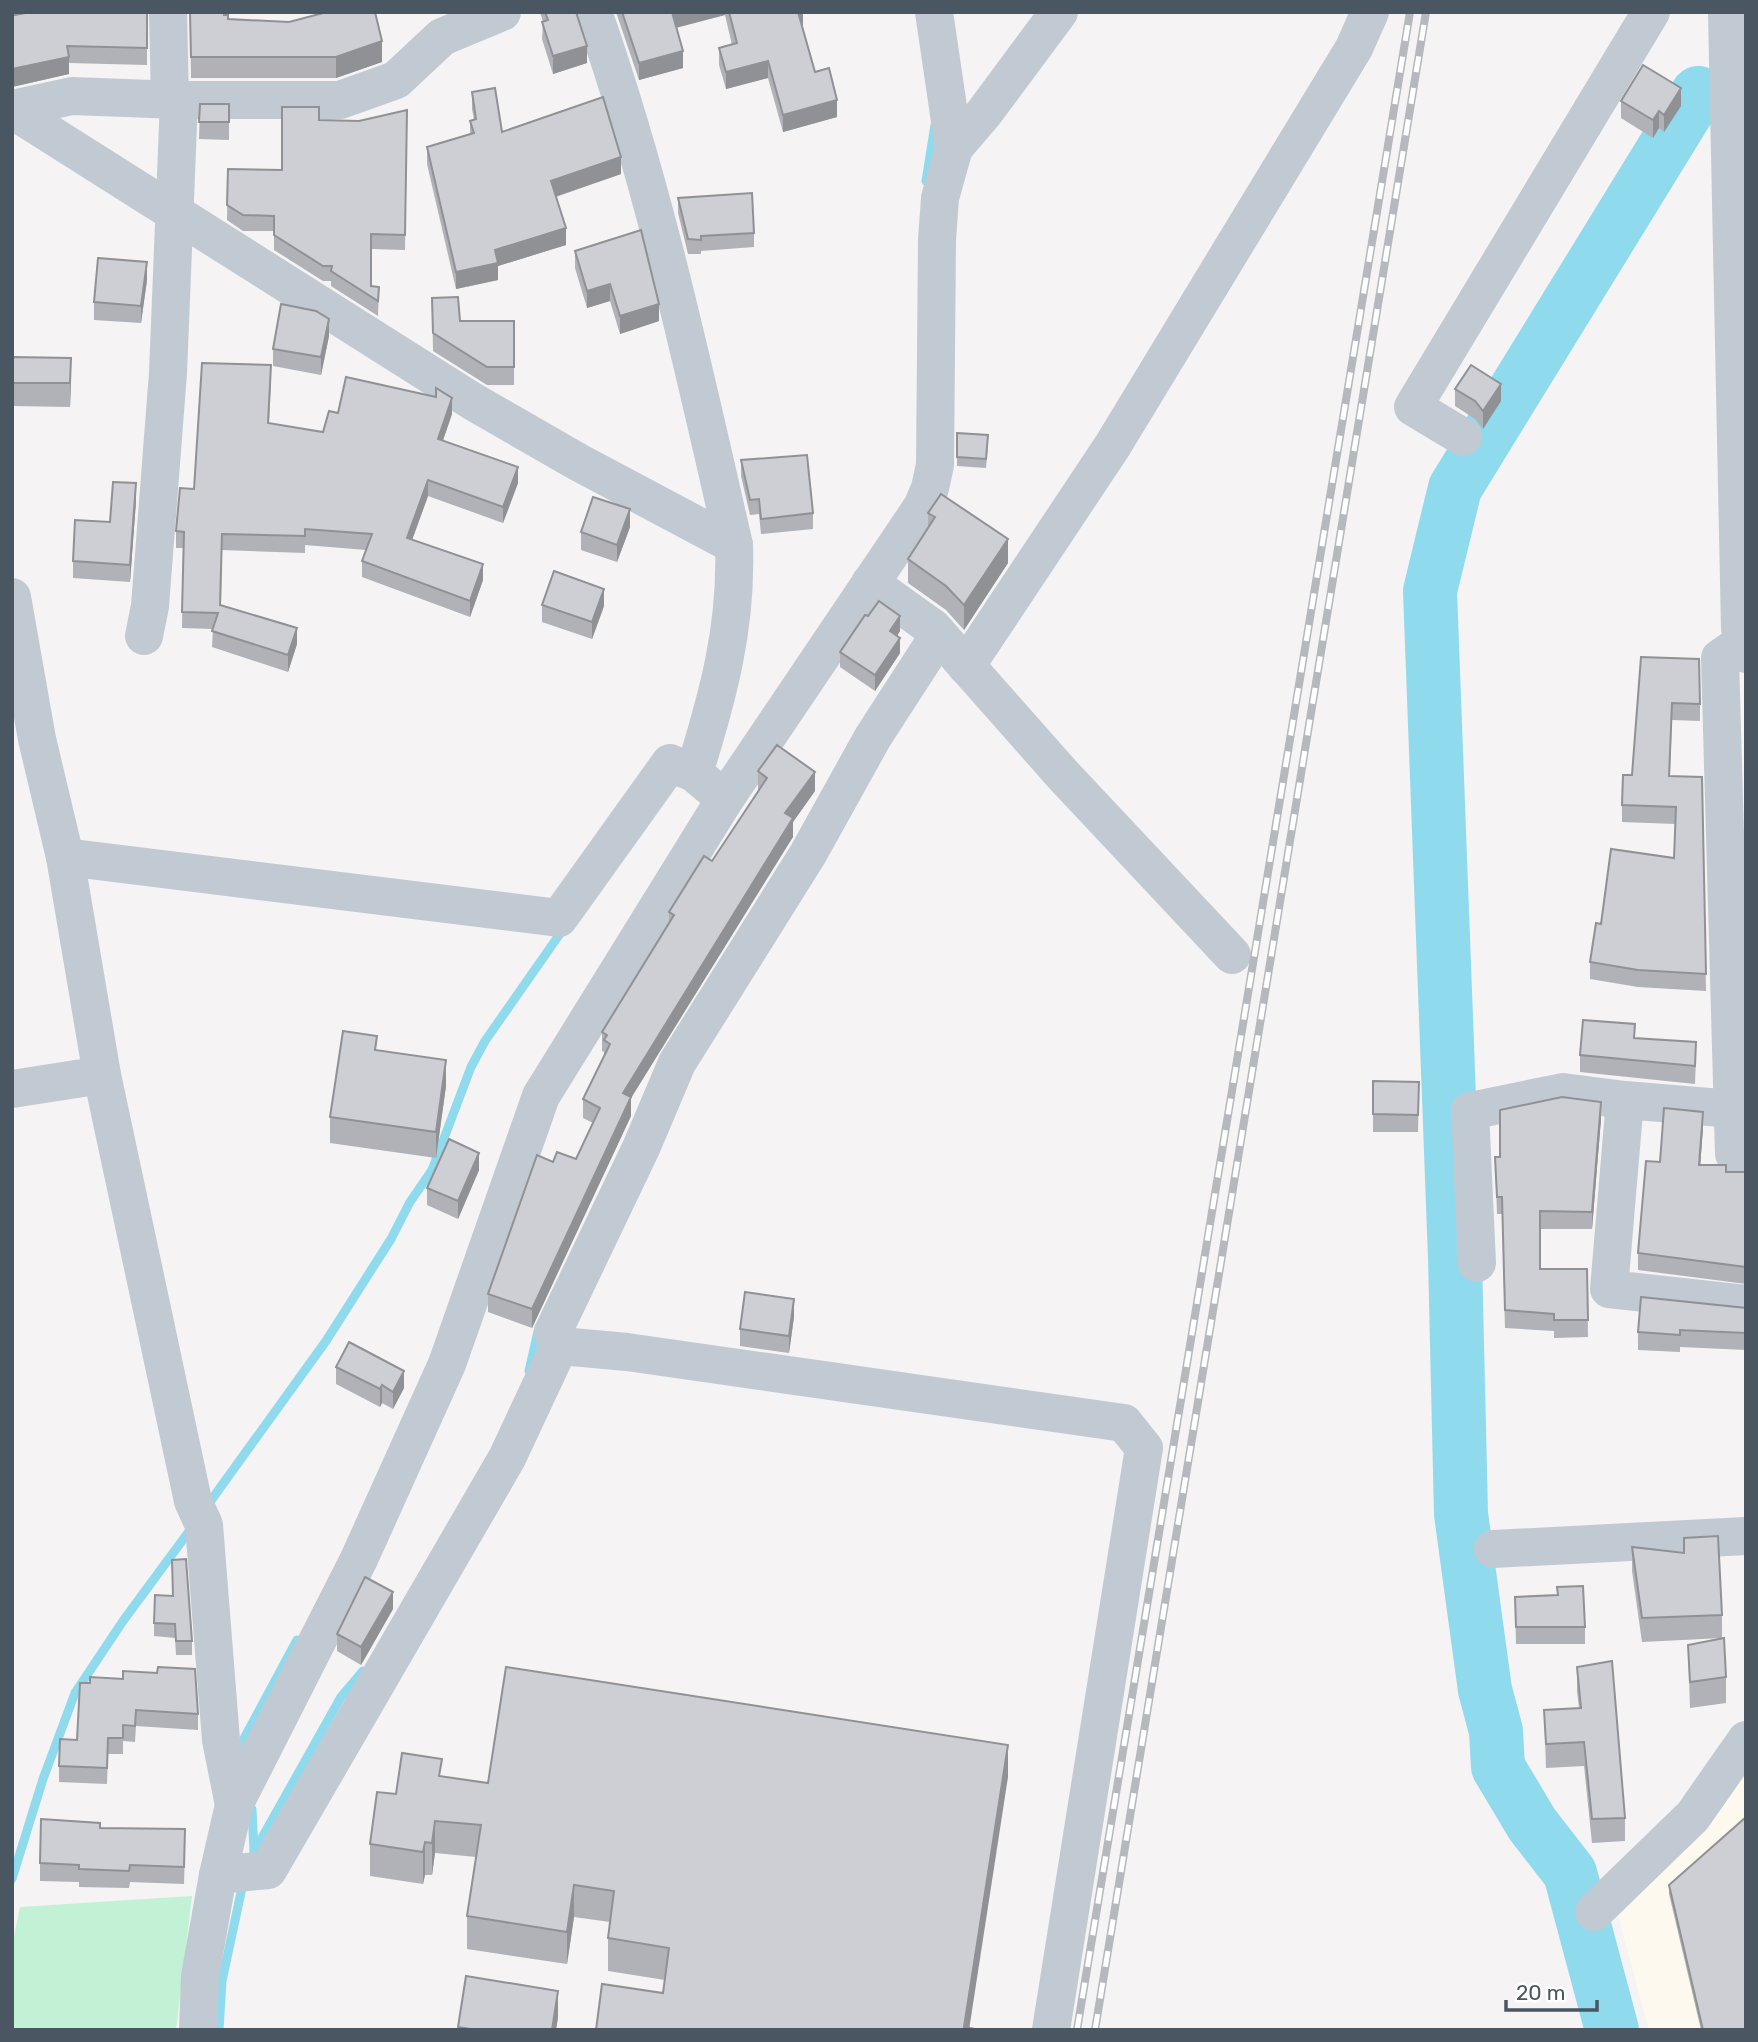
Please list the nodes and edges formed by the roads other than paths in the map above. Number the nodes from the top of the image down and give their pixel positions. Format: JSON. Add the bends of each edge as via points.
{"nodes":[{"id":1,"x":168,"y":12,"type":"edge"},
{"id":2,"x":502,"y":12,"type":"edge"},
{"id":3,"x":593,"y":12,"type":"edge"},
{"id":4,"x":934,"y":12,"type":"edge"},
{"id":5,"x":1059,"y":12,"type":"edge"},
{"id":6,"x":1370,"y":12,"type":"edge"},
{"id":7,"x":1651,"y":12,"type":"edge"},
{"id":8,"x":1733,"y":36,"type":"edge"},
{"id":9,"x":174,"y":100,"type":"junction"},
{"id":10,"x":12,"y":110,"type":"edge"},
{"id":11,"x":954,"y":148,"type":"junction"},
{"id":12,"x":175,"y":211,"type":"junction"},
{"id":13,"x":1463,"y":437,"type":"dead end"},
{"id":14,"x":734,"y":545,"type":"junction"},
{"id":15,"x":870,"y":583,"type":"junction"},
{"id":16,"x":12,"y":597,"type":"edge"},
{"id":17,"x":939,"y":635,"type":"junction"},
{"id":18,"x":144,"y":636,"type":"dead end"},
{"id":19,"x":1744,"y":648,"type":"edge"},
{"id":20,"x":967,"y":666,"type":"junction"},
{"id":21,"x":712,"y":788,"type":"junction"},
{"id":22,"x":65,"y":857,"type":"junction"},
{"id":23,"x":1232,"y":955,"type":"dead end"},
{"id":24,"x":102,"y":1075,"type":"junction"},
{"id":25,"x":12,"y":1089,"type":"edge"},
{"id":26,"x":1625,"y":1100,"type":"junction"},
{"id":27,"x":1732,"y":1109,"type":"junction"},
{"id":28,"x":1746,"y":1154,"type":"edge"},
{"id":29,"x":1477,"y":1263,"type":"dead end"},
{"id":30,"x":1746,"y":1304,"type":"edge"},
{"id":31,"x":558,"y":1349,"type":"junction"},
{"id":32,"x":1746,"y":1536,"type":"edge"},
{"id":33,"x":1493,"y":1549,"type":"dead end"},
{"id":34,"x":1746,"y":1740,"type":"edge"},
{"id":35,"x":234,"y":1805,"type":"junction"},
{"id":36,"x":238,"y":1873,"type":"junction"},
{"id":37,"x":1594,"y":1912,"type":"dead end"},
{"id":38,"x":198,"y":2030,"type":"edge"},
{"id":39,"x":1051,"y":2030,"type":"edge"}],
"edges":[{"from":1,"to":9,"type":"street"},
{"from":2,"to":9,"type":"street","via":[[442,37],[396,80],[340,100]]},
{"from":3,"to":14,"type":"street","via":[[689,346]]},
{"from":4,"to":11,"type":"street"},
{"from":5,"to":11,"type":"street"},
{"from":6,"to":20,"type":"street","via":[[1347,60],[1128,421]]},
{"from":7,"to":13,"type":"street","via":[[1413,407]]},
{"from":8,"to":19,"type":"street","via":[[1740,628]]},
{"from":9,"to":10,"type":"street","via":[[72,96]]},
{"from":9,"to":12,"type":"street"},
{"from":10,"to":12,"type":"street"},
{"from":11,"to":15,"type":"street","via":[[940,198],[935,465],[922,508]]},
{"from":12,"to":14,"type":"street","via":[[472,401]]},
{"from":12,"to":18,"type":"street","via":[[167,373]]},
{"from":14,"to":21,"type":"street","via":[[735,577]]},
{"from":15,"to":17,"type":"street"},
{"from":15,"to":21,"type":"street"},
{"from":16,"to":22,"type":"street","via":[[34,725]]},
{"from":17,"to":20,"type":"street"},
{"from":17,"to":31,"type":"street","via":[[677,1063],[552,1332]]},
{"from":19,"to":27,"type":"street","via":[[1720,658]]},
{"from":20,"to":23,"type":"street"},
{"from":21,"to":22,"type":"street","via":[[670,763],[559,918]]},
{"from":21,"to":35,"type":"street","via":[[541,1096],[447,1364],[359,1559]]},
{"from":22,"to":24,"type":"street"},
{"from":24,"to":25,"type":"street"},
{"from":24,"to":35,"type":"street","via":[[199,1516],[221,1740]]},
{"from":26,"to":27,"type":"street"},
{"from":26,"to":29,"type":"street","via":[[1563,1092],[1470,1111]]},
{"from":26,"to":30,"type":"street","via":[[1609,1289]]},
{"from":27,"to":28,"type":"street","via":[[1734,1154]]},
{"from":31,"to":36,"type":"street","via":[[507,1458],[268,1870]]},
{"from":31,"to":39,"type":"street","via":[[627,1352],[1124,1423],[1144,1448]]},
{"from":32,"to":33,"type":"street"},
{"from":34,"to":37,"type":"street","via":[[1693,1816]]},
{"from":35,"to":36,"type":"street"},
{"from":36,"to":38,"type":"street","via":[[200,1976]]}]}
